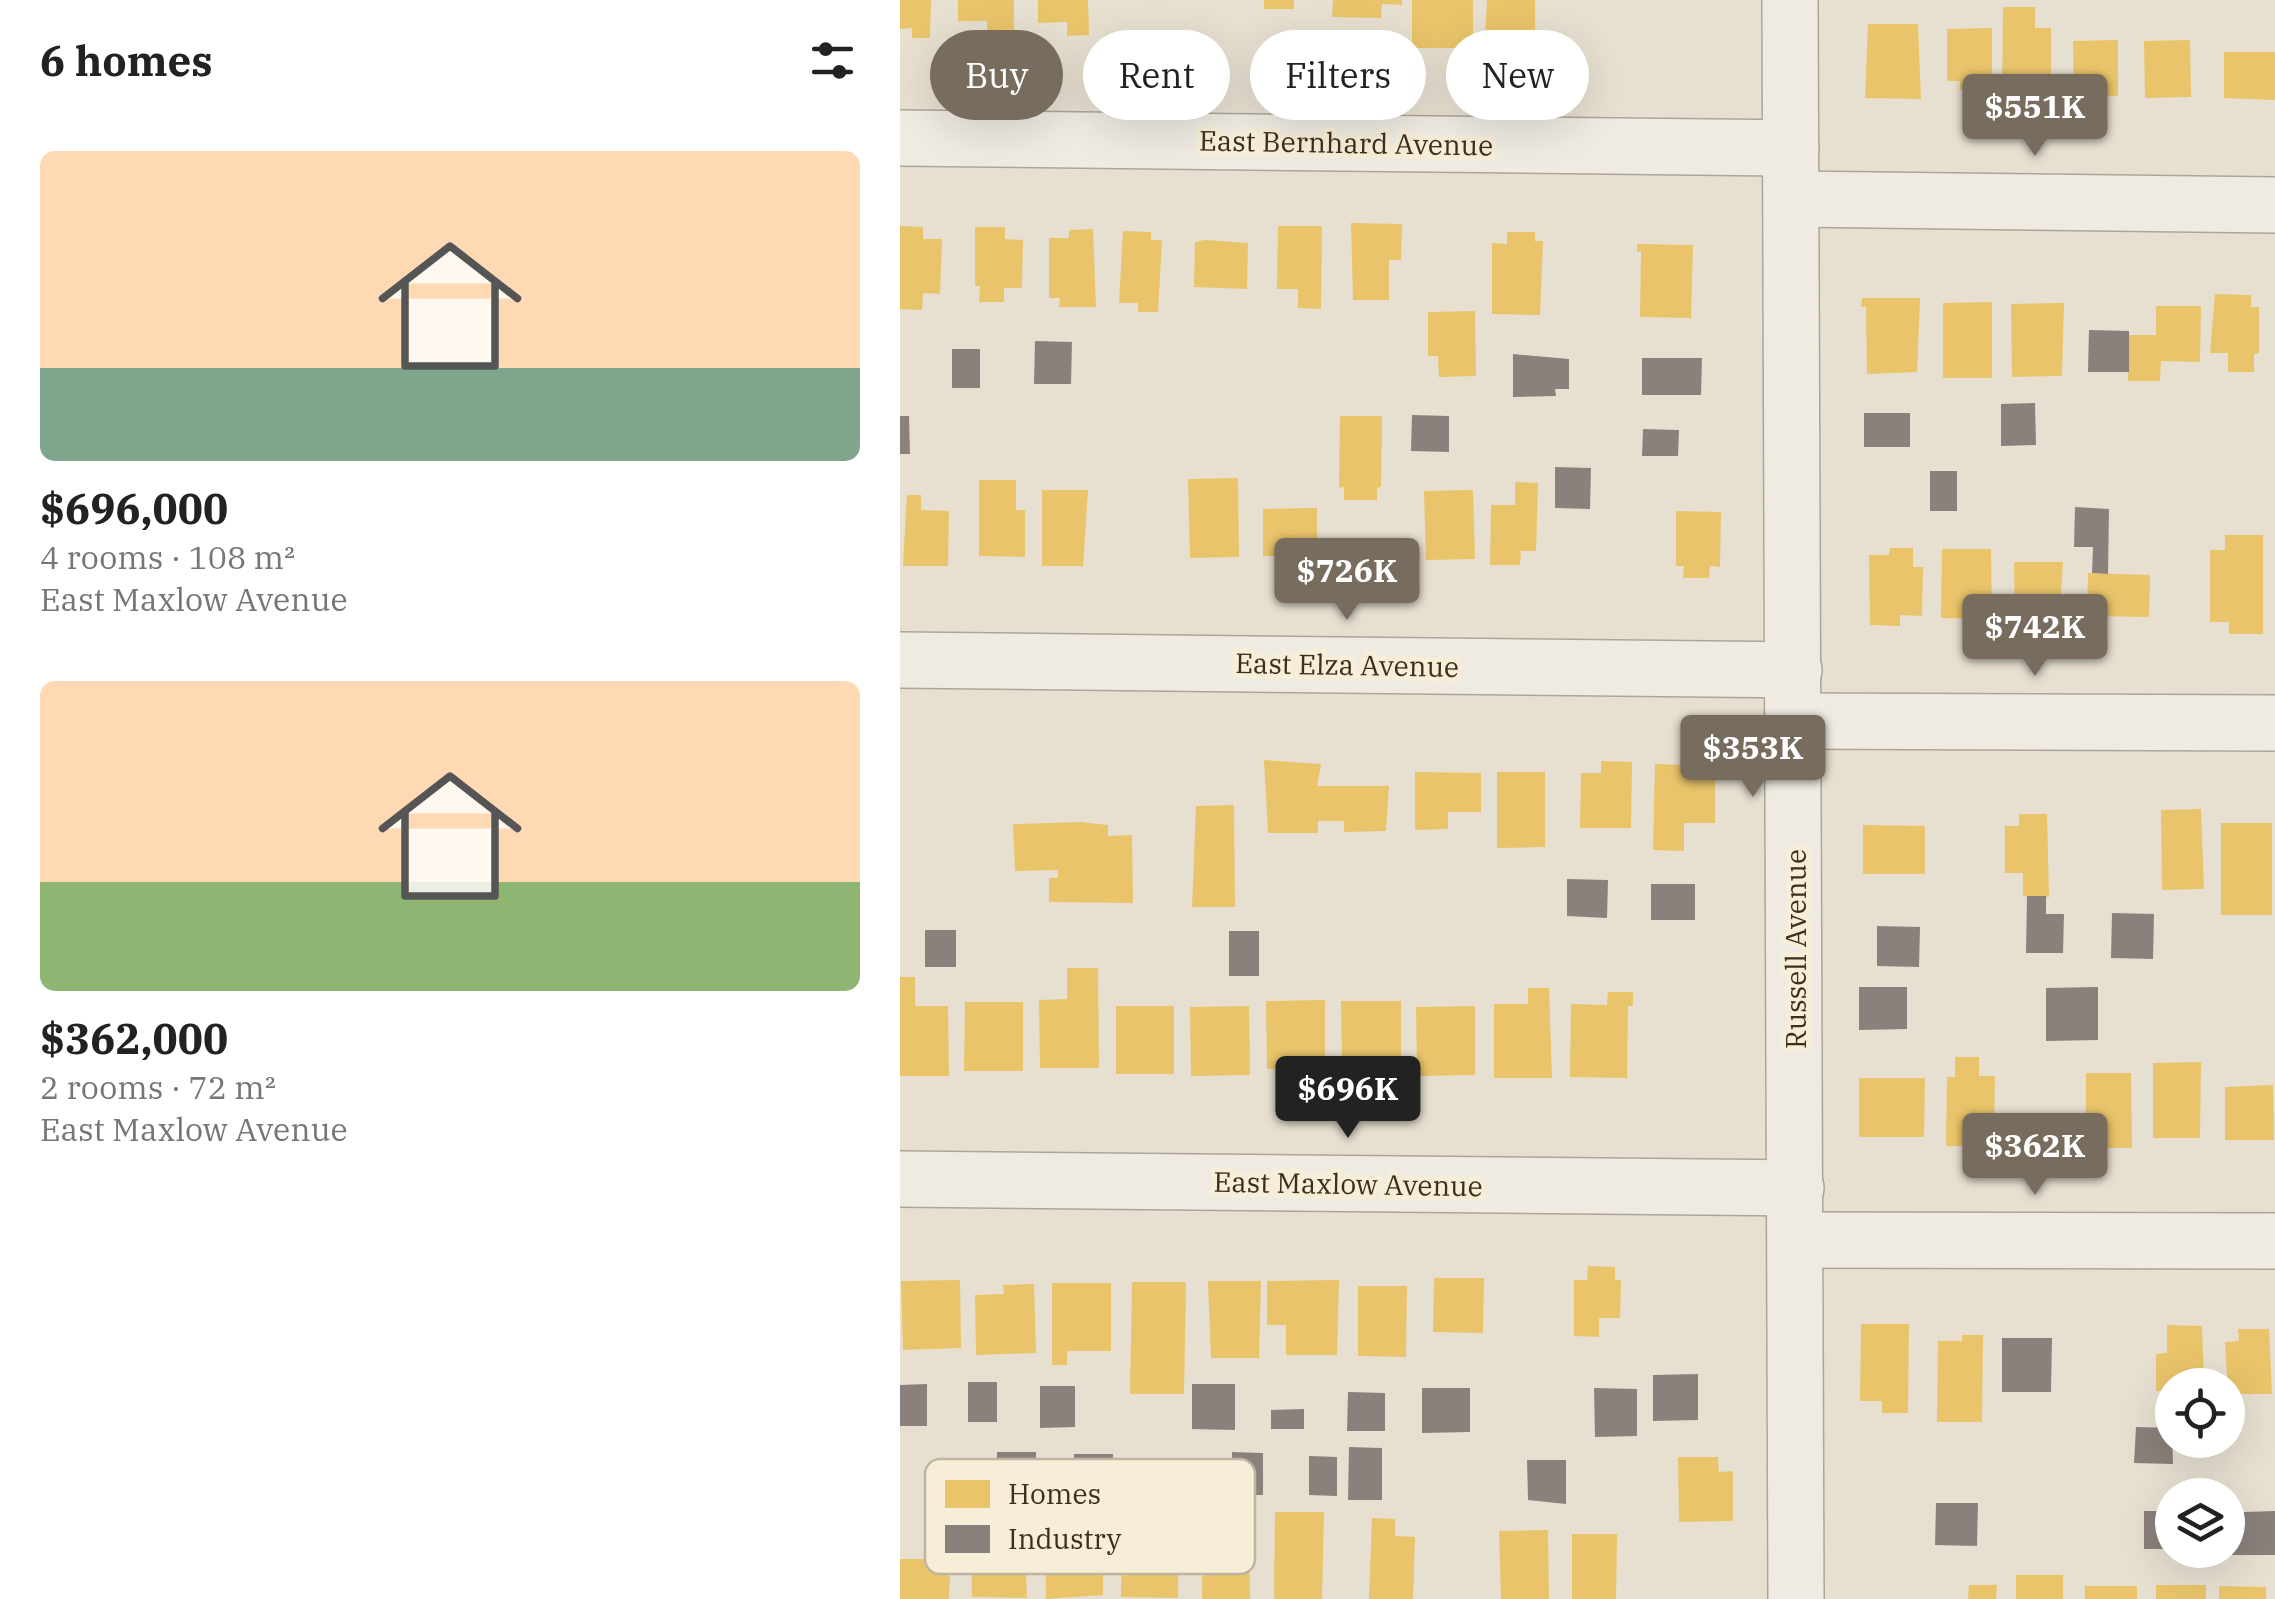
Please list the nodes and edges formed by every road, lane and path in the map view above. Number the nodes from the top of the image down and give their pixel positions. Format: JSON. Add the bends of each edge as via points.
{"nodes":[{"id":1,"x":1790,"y":0,"type":"edge"},
{"id":2,"x":900,"y":138,"type":"edge"},
{"id":3,"x":1792,"y":174,"type":"junction"},
{"id":4,"x":2275,"y":205,"type":"edge"},
{"id":5,"x":900,"y":660,"type":"edge"},
{"id":6,"x":1795,"y":695,"type":"junction"},
{"id":7,"x":2275,"y":723,"type":"edge"},
{"id":8,"x":900,"y":1178,"type":"edge"},
{"id":9,"x":1796,"y":1214,"type":"junction"},
{"id":10,"x":2275,"y":1241,"type":"edge"},
{"id":11,"x":1796,"y":1599,"type":"edge"}],
"edges":[{"from":1,"to":3,"type":"street","name":"Russell Avenue"},
{"from":2,"to":3,"type":"street","name":"East Bernhard Avenue"},
{"from":3,"to":4,"type":"street","name":"East Bernhard Avenue"},
{"from":3,"to":6,"type":"street","name":"Russell Avenue"},
{"from":5,"to":6,"type":"street","name":"East Elza Avenue"},
{"from":6,"to":7,"type":"street","name":"East Elza Avenue"},
{"from":6,"to":9,"type":"street","name":"Russell Avenue"},
{"from":8,"to":9,"type":"street","name":"East Maxlow Avenue"},
{"from":9,"to":10,"type":"street","name":"East Maxlow Avenue"},
{"from":9,"to":11,"type":"street","name":"Russell Avenue"}]}
